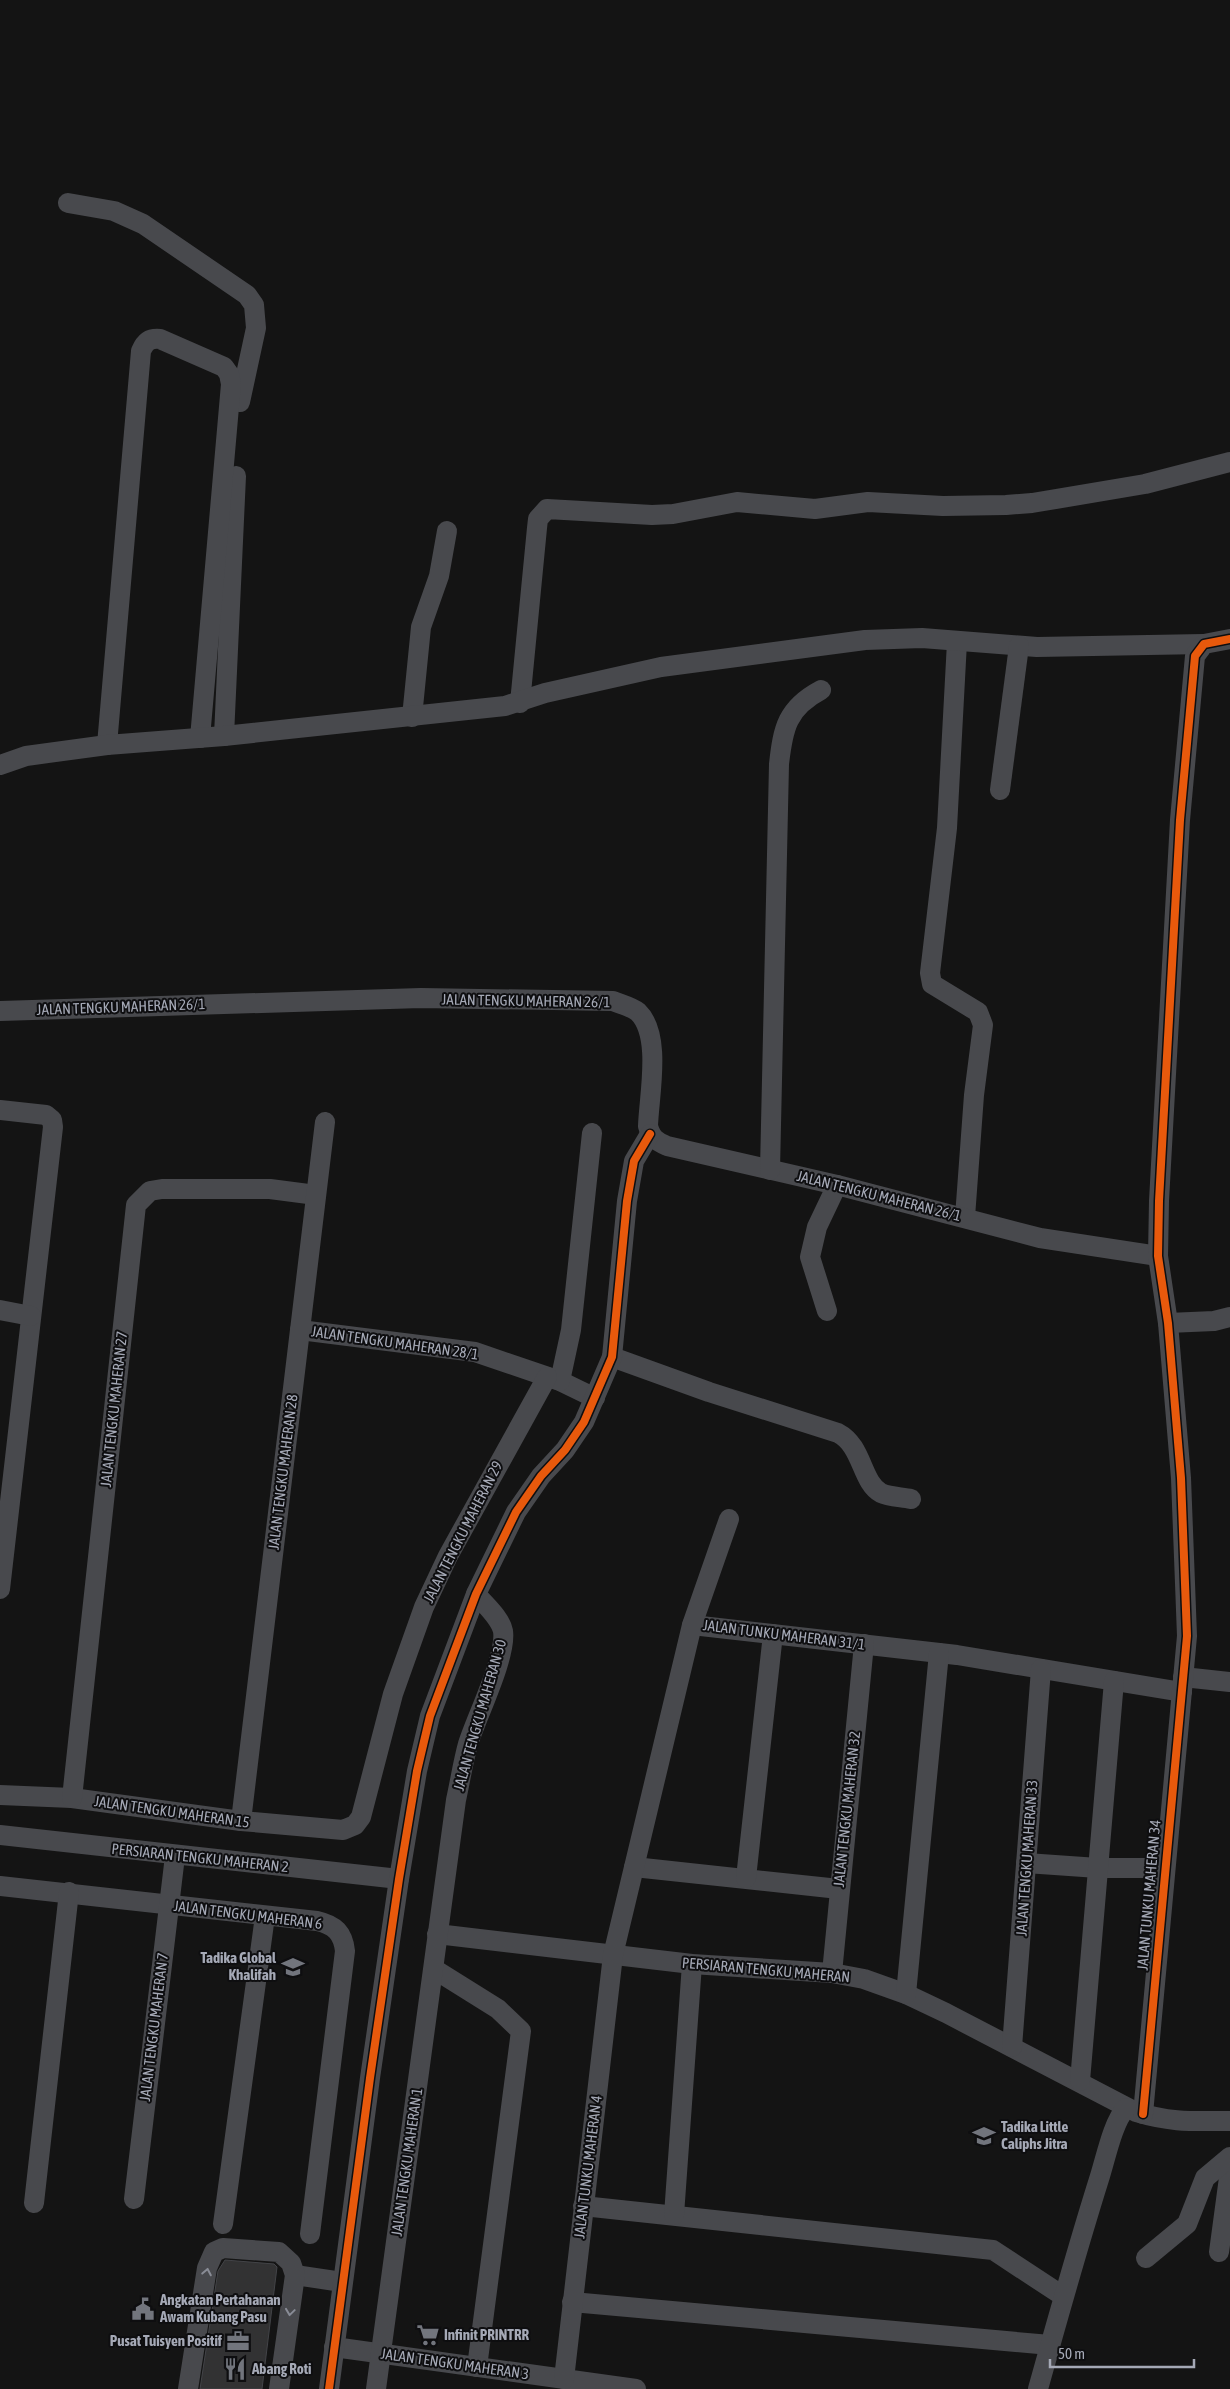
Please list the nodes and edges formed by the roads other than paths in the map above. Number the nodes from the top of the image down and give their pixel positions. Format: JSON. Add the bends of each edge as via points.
{"nodes":[{"id":1,"x":68,"y":203,"type":"dead end"},
{"id":2,"x":1230,"y":462,"type":"edge"},
{"id":3,"x":447,"y":532,"type":"dead end"},
{"id":4,"x":1230,"y":639,"type":"edge"},
{"id":5,"x":957,"y":642,"type":"junction"},
{"id":6,"x":1204,"y":644,"type":"junction"},
{"id":7,"x":1019,"y":646,"type":"junction"},
{"id":8,"x":821,"y":690,"type":"dead end"},
{"id":9,"x":520,"y":703,"type":"junction"},
{"id":10,"x":412,"y":717,"type":"junction"},
{"id":11,"x":224,"y":736,"type":"junction"},
{"id":12,"x":200,"y":738,"type":"junction"},
{"id":13,"x":108,"y":745,"type":"junction"},
{"id":14,"x":0,"y":765,"type":"edge"},
{"id":15,"x":1000,"y":790,"type":"dead end"},
{"id":16,"x":0,"y":1010,"type":"edge"},
{"id":17,"x":0,"y":1110,"type":"edge"},
{"id":18,"x":325,"y":1122,"type":"dead end"},
{"id":19,"x":592,"y":1133,"type":"dead end"},
{"id":20,"x":650,"y":1134,"type":"junction"},
{"id":21,"x":770,"y":1170,"type":"junction"},
{"id":22,"x":837,"y":1185,"type":"junction"},
{"id":23,"x":316,"y":1196,"type":"junction"},
{"id":24,"x":965,"y":1217,"type":"junction"},
{"id":25,"x":1158,"y":1256,"type":"junction"},
{"id":26,"x":0,"y":1310,"type":"edge"},
{"id":27,"x":827,"y":1311,"type":"dead end"},
{"id":28,"x":31,"y":1316,"type":"junction"},
{"id":29,"x":1230,"y":1317,"type":"edge"},
{"id":30,"x":1168,"y":1323,"type":"junction"},
{"id":31,"x":300,"y":1330,"type":"junction"},
{"id":32,"x":612,"y":1356,"type":"junction"},
{"id":33,"x":554,"y":1379,"type":"junction"},
{"id":34,"x":595,"y":1398,"type":"junction"},
{"id":35,"x":912,"y":1499,"type":"dead end"},
{"id":36,"x":729,"y":1519,"type":"dead end"},
{"id":37,"x":0,"y":1589,"type":"edge"},
{"id":38,"x":476,"y":1594,"type":"junction"},
{"id":39,"x":692,"y":1625,"type":"junction"},
{"id":40,"x":773,"y":1634,"type":"junction"},
{"id":41,"x":864,"y":1644,"type":"junction"},
{"id":42,"x":939,"y":1653,"type":"junction"},
{"id":43,"x":1041,"y":1669,"type":"junction"},
{"id":44,"x":1114,"y":1681,"type":"junction"},
{"id":45,"x":1230,"y":1682,"type":"edge"},
{"id":46,"x":1183,"y":1684,"type":"junction"},
{"id":47,"x":0,"y":1795,"type":"edge"},
{"id":48,"x":72,"y":1798,"type":"junction"},
{"id":49,"x":241,"y":1822,"type":"junction"},
{"id":50,"x":343,"y":1830,"type":"joint"},
{"id":51,"x":0,"y":1835,"type":"edge"},
{"id":52,"x":175,"y":1856,"type":"junction"},
{"id":53,"x":1026,"y":1863,"type":"junction"},
{"id":54,"x":634,"y":1867,"type":"junction"},
{"id":55,"x":1098,"y":1868,"type":"junction"},
{"id":56,"x":1165,"y":1868,"type":"junction"},
{"id":57,"x":746,"y":1878,"type":"junction"},
{"id":58,"x":399,"y":1879,"type":"junction"},
{"id":59,"x":0,"y":1886,"type":"edge"},
{"id":60,"x":839,"y":1888,"type":"junction"},
{"id":61,"x":69,"y":1892,"type":"junction"},
{"id":62,"x":169,"y":1906,"type":"junction"},
{"id":63,"x":265,"y":1916,"type":"junction"},
{"id":64,"x":437,"y":1934,"type":"junction"},
{"id":65,"x":613,"y":1955,"type":"junction"},
{"id":66,"x":692,"y":1964,"type":"junction"},
{"id":67,"x":434,"y":1968,"type":"junction"},
{"id":68,"x":832,"y":1973,"type":"junction"},
{"id":69,"x":906,"y":1994,"type":"junction"},
{"id":70,"x":1012,"y":2047,"type":"junction"},
{"id":71,"x":1080,"y":2081,"type":"junction"},
{"id":72,"x":1134,"y":2111,"type":"junction"},
{"id":73,"x":1230,"y":2121,"type":"edge"},
{"id":74,"x":1230,"y":2157,"type":"edge"},
{"id":75,"x":1230,"y":2170,"type":"edge"},
{"id":76,"x":134,"y":2199,"type":"dead end"},
{"id":77,"x":34,"y":2203,"type":"dead end"},
{"id":78,"x":583,"y":2206,"type":"junction"},
{"id":79,"x":674,"y":2214,"type":"junction"},
{"id":80,"x":223,"y":2224,"type":"dead end"},
{"id":81,"x":310,"y":2234,"type":"dead end"},
{"id":82,"x":1219,"y":2252,"type":"dead end"},
{"id":83,"x":1146,"y":2258,"type":"dead end"},
{"id":84,"x":295,"y":2275,"type":"junction"},
{"id":85,"x":342,"y":2282,"type":"junction"},
{"id":86,"x":1063,"y":2296,"type":"junction"},
{"id":87,"x":572,"y":2302,"type":"junction"},
{"id":88,"x":1050,"y":2345,"type":"junction"},
{"id":89,"x":334,"y":2347,"type":"junction"},
{"id":90,"x":380,"y":2353,"type":"junction"},
{"id":91,"x":477,"y":2367,"type":"junction"},
{"id":92,"x":564,"y":2379,"type":"junction"},
{"id":93,"x":188,"y":2389,"type":"edge"},
{"id":94,"x":280,"y":2389,"type":"edge"},
{"id":95,"x":329,"y":2389,"type":"edge"},
{"id":96,"x":376,"y":2389,"type":"edge"},
{"id":97,"x":636,"y":2389,"type":"edge"},
{"id":98,"x":1038,"y":2389,"type":"edge"}],
"edges":[{"from":1,"to":11,"type":"street","via":[[114,211],[143,224],[247,295],[254,305],[256,328],[238,411]]},
{"from":2,"to":9,"type":"street","via":[[1145,484],[1006,505],[868,502],[815,509],[737,502],[652,515],[547,509],[538,519]]},
{"from":3,"to":10,"type":"street","via":[[439,576],[421,627]]},
{"from":4,"to":6,"type":"street"},
{"from":5,"to":7,"type":"street"},
{"from":5,"to":9,"type":"street","via":[[922,638],[865,640],[742,655],[661,667],[552,692]]},
{"from":5,"to":24,"type":"street","via":[[947,828],[930,973],[932,984],[978,1012],[983,1025]]},
{"from":6,"to":7,"type":"street"},
{"from":6,"to":25,"type":"street","name":"JALAN TUNKU MAHERAN 34","via":[[1194,656],[1180,820],[1161,1146]]},
{"from":7,"to":15,"type":"street"},
{"from":8,"to":21,"type":"street","via":[[804,701],[788,719],[780,754]]},
{"from":9,"to":10,"type":"street"},
{"from":10,"to":11,"type":"street"},
{"from":11,"to":12,"type":"street"},
{"from":12,"to":13,"type":"street"},
{"from":12,"to":13,"type":"street","via":[[229,374],[219,364],[151,338],[140,351]]},
{"from":13,"to":14,"type":"street","via":[[26,756]]},
{"from":16,"to":20,"type":"street","name":"JALAN TENGKU MAHERAN 26/1","via":[[422,998],[613,1001],[637,1011],[649,1030],[652,1042]]},
{"from":17,"to":28,"type":"street","via":[[46,1115],[52,1120]]},
{"from":18,"to":23,"type":"street","name":"JALAN TENGKU MAHERAN 28"},
{"from":19,"to":33,"type":"street","name":"JALAN TENGKU MAHERAN 29","via":[[572,1330]]},
{"from":20,"to":21,"type":"street","name":"JALAN TENGKU MAHERAN 26/1","via":[[667,1146]]},
{"from":20,"to":32,"type":"street","via":[[634,1161],[627,1201]]},
{"from":21,"to":22,"type":"street","name":"JALAN TENGKU MAHERAN 26/1"},
{"from":22,"to":24,"type":"street","name":"JALAN TENGKU MAHERAN 26/1"},
{"from":22,"to":27,"type":"street","via":[[817,1227],[810,1257]]},
{"from":23,"to":31,"type":"street","name":"JALAN TENGKU MAHERAN 28"},
{"from":23,"to":48,"type":"street","name":"JALAN TENGKU MAHERAN 27","via":[[270,1189],[162,1189],[150,1191],[136,1205]]},
{"from":24,"to":25,"type":"street","name":"JALAN TENGKU MAHERAN 26/1","via":[[1040,1238]]},
{"from":25,"to":30,"type":"street","name":"JALAN TUNKU MAHERAN 34"},
{"from":26,"to":28,"type":"street"},
{"from":28,"to":37,"type":"street"},
{"from":29,"to":30,"type":"street","via":[[1214,1322]]},
{"from":30,"to":46,"type":"street","name":"JALAN TUNKU MAHERAN 34","via":[[1181,1478],[1187,1636]]},
{"from":31,"to":33,"type":"street","name":"JALAN TENGKU MAHERAN 28/1","via":[[475,1352]]},
{"from":31,"to":49,"type":"street","name":"JALAN TENGKU MAHERAN 28"},
{"from":32,"to":34,"type":"street"},
{"from":32,"to":35,"type":"street","via":[[709,1392],[838,1433],[848,1438],[855,1448],[874,1489],[883,1494]]},
{"from":33,"to":34,"type":"street","name":"JALAN TENGKU MAHERAN 28/1"},
{"from":33,"to":50,"type":"street","name":"JALAN TENGKU MAHERAN 29","via":[[456,1540],[424,1607],[394,1694],[368,1800],[355,1825]]},
{"from":34,"to":38,"type":"street","via":[[566,1450],[541,1476],[516,1512]]},
{"from":36,"to":39,"type":"street"},
{"from":38,"to":58,"type":"street","via":[[430,1716]]},
{"from":38,"to":64,"type":"street","name":"JALAN TENGKU MAHERAN 30","via":[[497,1619],[502,1629],[502,1643],[466,1754],[456,1800]]},
{"from":39,"to":40,"type":"street","name":"JALAN TUNKU MAHERAN 31/1"},
{"from":39,"to":54,"type":"street","name":"JALAN TUNKU MAHERAN 31/1"},
{"from":40,"to":41,"type":"street","name":"JALAN TUNKU MAHERAN 31/1"},
{"from":40,"to":57,"type":"street"},
{"from":41,"to":42,"type":"street","name":"JALAN TUNKU MAHERAN 31/1"},
{"from":41,"to":60,"type":"street","name":"JALAN TENGKU MAHERAN 32"},
{"from":42,"to":43,"type":"street","name":"JALAN TUNKU MAHERAN 31/1"},
{"from":42,"to":69,"type":"street"},
{"from":43,"to":44,"type":"street","name":"JALAN TUNKU MAHERAN 31/1"},
{"from":43,"to":53,"type":"street","name":"JALAN TENGKU MAHERAN 33"},
{"from":44,"to":46,"type":"street","name":"JALAN TUNKU MAHERAN 31/1"},
{"from":44,"to":55,"type":"street"},
{"from":45,"to":46,"type":"street","name":"JALAN TUNKU MAHERAN 31/1"},
{"from":46,"to":56,"type":"street","name":"JALAN TUNKU MAHERAN 34"},
{"from":47,"to":48,"type":"street","name":"JALAN TENGKU MAHERAN 15"},
{"from":48,"to":49,"type":"street","name":"JALAN TENGKU MAHERAN 15"},
{"from":49,"to":50,"type":"street","name":"JALAN TENGKU MAHERAN 15"},
{"from":51,"to":52,"type":"street","name":"PERSIARAN TENGKU MAHERAN 2"},
{"from":52,"to":58,"type":"street","name":"PERSIARAN TENGKU MAHERAN 2"},
{"from":52,"to":62,"type":"street","name":"JALAN TENGKU MAHERAN 7"},
{"from":53,"to":55,"type":"street"},
{"from":53,"to":70,"type":"street","name":"JALAN TENGKU MAHERAN 33"},
{"from":54,"to":57,"type":"street"},
{"from":54,"to":65,"type":"street","name":"JALAN TUNKU MAHERAN 31/1"},
{"from":55,"to":56,"type":"street"},
{"from":55,"to":71,"type":"street"},
{"from":56,"to":72,"type":"street","name":"JALAN TUNKU MAHERAN 34"},
{"from":57,"to":60,"type":"street"},
{"from":58,"to":85,"type":"street"},
{"from":59,"to":61,"type":"street","name":"JALAN TENGKU MAHERAN 6"},
{"from":60,"to":68,"type":"street","name":"JALAN TENGKU MAHERAN 32"},
{"from":61,"to":62,"type":"street","name":"JALAN TENGKU MAHERAN 6"},
{"from":61,"to":77,"type":"street"},
{"from":62,"to":63,"type":"street","name":"JALAN TENGKU MAHERAN 6"},
{"from":62,"to":76,"type":"street","name":"JALAN TENGKU MAHERAN 7"},
{"from":63,"to":80,"type":"street"},
{"from":63,"to":81,"type":"street","name":"JALAN TENGKU MAHERAN 6","via":[[329,1924],[338,1930],[345,1951]]},
{"from":64,"to":65,"type":"street","name":"PERSIARAN TENGKU MAHERAN"},
{"from":64,"to":67,"type":"street","name":"JALAN TENGKU MAHERAN 1"},
{"from":65,"to":66,"type":"street","name":"PERSIARAN TENGKU MAHERAN"},
{"from":65,"to":78,"type":"street","name":"JALAN TUNKU MAHERAN 4"},
{"from":66,"to":68,"type":"street","name":"PERSIARAN TENGKU MAHERAN"},
{"from":66,"to":79,"type":"street"},
{"from":67,"to":90,"type":"street","name":"JALAN TENGKU MAHERAN 1"},
{"from":67,"to":91,"type":"street","via":[[498,2009],[521,2031]]},
{"from":68,"to":69,"type":"street","name":"PERSIARAN TENGKU MAHERAN","via":[[877,1983]]},
{"from":69,"to":70,"type":"street","name":"PERSIARAN TENGKU MAHERAN"},
{"from":70,"to":71,"type":"street","name":"PERSIARAN TENGKU MAHERAN"},
{"from":71,"to":72,"type":"street","name":"PERSIARAN TENGKU MAHERAN"},
{"from":72,"to":73,"type":"street","name":"PERSIARAN TENGKU MAHERAN","via":[[1162,2120],[1192,2123]]},
{"from":72,"to":86,"type":"street","via":[[1117,2123]]},
{"from":74,"to":83,"type":"street","via":[[1205,2178],[1187,2224]]},
{"from":75,"to":82,"type":"street"},
{"from":78,"to":79,"type":"street"},
{"from":78,"to":87,"type":"street","name":"JALAN TUNKU MAHERAN 4"},
{"from":79,"to":86,"type":"street","via":[[992,2250]]},
{"from":84,"to":85,"type":"street"},
{"from":93,"to":84,"type":"street","one_way":true,"via":[[207,2268],[214,2252],[223,2248],[279,2252],[291,2263]]},
{"from":84,"to":94,"type":"street","one_way":true},
{"from":85,"to":89,"type":"street"},
{"from":86,"to":88,"type":"street"},
{"from":87,"to":88,"type":"street"},
{"from":87,"to":92,"type":"street","name":"JALAN TUNKU MAHERAN 4"},
{"from":88,"to":98,"type":"street"},
{"from":89,"to":90,"type":"street","name":"JALAN TENGKU MAHERAN 3"},
{"from":89,"to":95,"type":"street"},
{"from":90,"to":91,"type":"street","name":"JALAN TENGKU MAHERAN 3"},
{"from":90,"to":96,"type":"street","name":"JALAN TENGKU MAHERAN 1"},
{"from":91,"to":92,"type":"street","name":"JALAN TENGKU MAHERAN 3"},
{"from":92,"to":97,"type":"street","name":"JALAN TENGKU MAHERAN 3"}]}
